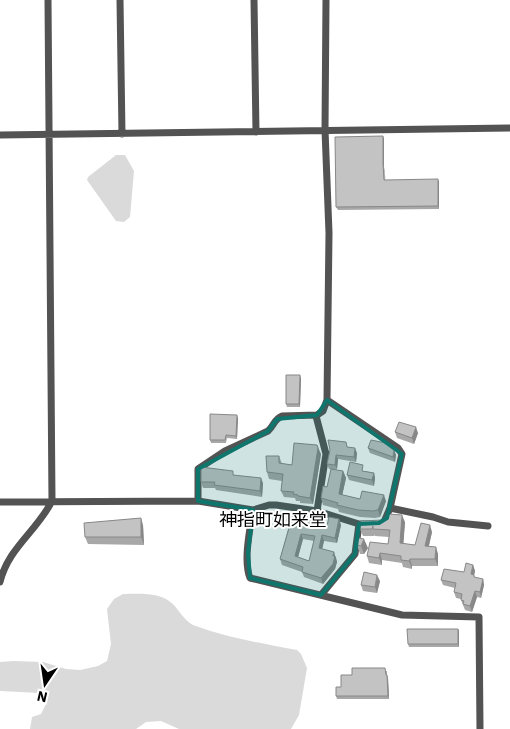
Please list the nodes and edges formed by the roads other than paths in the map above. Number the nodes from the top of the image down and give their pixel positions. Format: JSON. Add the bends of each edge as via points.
{"nodes":[{"id":1,"x":48,"y":0,"type":"edge"},
{"id":2,"x":120,"y":0,"type":"edge"},
{"id":3,"x":254,"y":0,"type":"edge"},
{"id":4,"x":326,"y":0,"type":"edge"},
{"id":5,"x":510,"y":128,"type":"edge"},
{"id":6,"x":325,"y":130,"type":"junction"},
{"id":7,"x":256,"y":132,"type":"junction"},
{"id":8,"x":50,"y":134,"type":"junction"},
{"id":9,"x":122,"y":134,"type":"junction"},
{"id":10,"x":0,"y":135,"type":"edge"},
{"id":11,"x":327,"y":400,"type":"junction"},
{"id":12,"x":316,"y":416,"type":"junction"},
{"id":13,"x":52,"y":501,"type":"junction"},
{"id":14,"x":198,"y":501,"type":"junction"},
{"id":15,"x":0,"y":502,"type":"edge"},
{"id":16,"x":390,"y":508,"type":"junction"},
{"id":17,"x":253,"y":510,"type":"junction"},
{"id":18,"x":317,"y":511,"type":"junction"},
{"id":19,"x":359,"y":524,"type":"junction"},
{"id":20,"x":488,"y":526,"type":"dead end"},
{"id":21,"x":0,"y":582,"type":"edge"},
{"id":22,"x":320,"y":594,"type":"junction"},
{"id":23,"x":480,"y":729,"type":"edge"}],
"edges":[{"from":1,"to":8,"type":"street"},
{"from":2,"to":9,"type":"street"},
{"from":3,"to":7,"type":"street"},
{"from":4,"to":6,"type":"street"},
{"from":5,"to":6,"type":"street"},
{"from":6,"to":7,"type":"street"},
{"from":6,"to":11,"type":"street","via":[[329,234]]},
{"from":7,"to":9,"type":"street"},
{"from":8,"to":9,"type":"street"},
{"from":8,"to":10,"type":"street"},
{"from":8,"to":13,"type":"street"},
{"from":11,"to":12,"type":"street","via":[[323,411]]},
{"from":11,"to":16,"type":"street","via":[[398,448],[402,454]]},
{"from":12,"to":14,"type":"street","via":[[277,418],[268,431],[225,451],[198,469]]},
{"from":12,"to":18,"type":"street","via":[[326,454]]},
{"from":13,"to":14,"type":"street"},
{"from":13,"to":15,"type":"street"},
{"from":13,"to":21,"type":"street","via":[[12,554]]},
{"from":14,"to":17,"type":"street"},
{"from":16,"to":19,"type":"street","via":[[384,522]]},
{"from":16,"to":20,"type":"street","via":[[448,522]]},
{"from":17,"to":18,"type":"street","via":[[276,505]]},
{"from":17,"to":22,"type":"street","via":[[247,571],[250,578]]},
{"from":18,"to":19,"type":"street"},
{"from":19,"to":22,"type":"street","via":[[355,554]]},
{"from":22,"to":23,"type":"street","via":[[402,615],[479,617]]}]}
